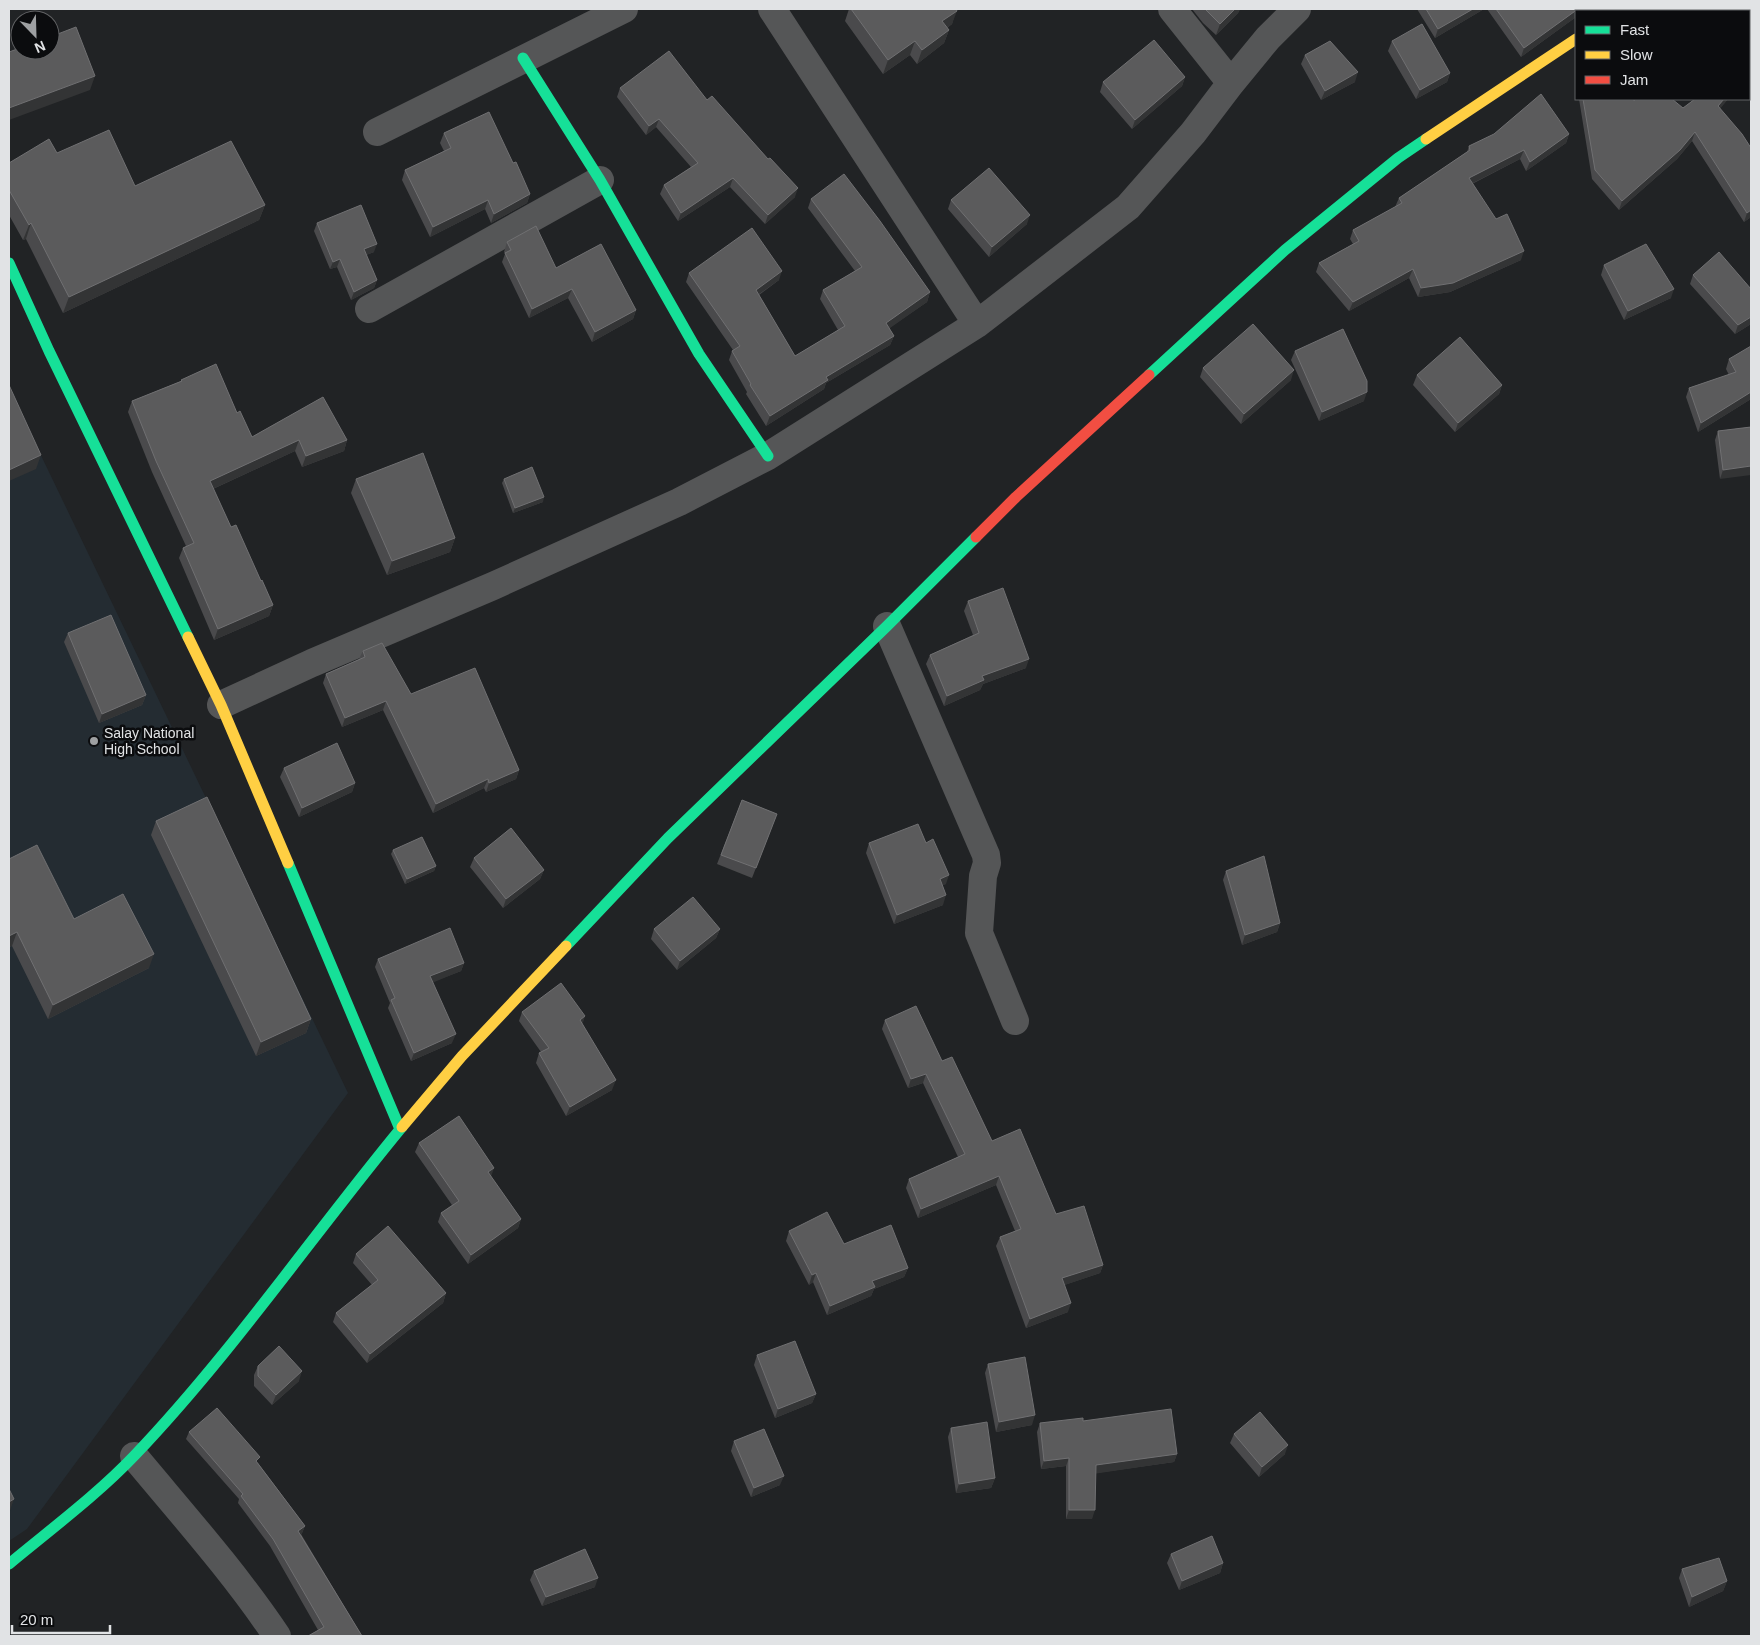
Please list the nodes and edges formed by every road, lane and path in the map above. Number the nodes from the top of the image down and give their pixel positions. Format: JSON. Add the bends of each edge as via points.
{"nodes":[{"id":1,"x":624,"y":9,"type":"edge"},
{"id":2,"x":772,"y":9,"type":"edge"},
{"id":3,"x":1172,"y":9,"type":"edge"},
{"id":4,"x":1297,"y":9,"type":"edge"},
{"id":5,"x":1575,"y":40,"type":"edge"},
{"id":6,"x":523,"y":58,"type":"junction"},
{"id":7,"x":1231,"y":83,"type":"junction"},
{"id":8,"x":376,"y":132,"type":"dead end"},
{"id":9,"x":600,"y":180,"type":"junction"},
{"id":10,"x":9,"y":263,"type":"edge"},
{"id":11,"x":369,"y":309,"type":"dead end"},
{"id":12,"x":977,"y":324,"type":"junction"},
{"id":13,"x":768,"y":456,"type":"junction"},
{"id":14,"x":887,"y":626,"type":"junction"},
{"id":15,"x":222,"y":705,"type":"junction"},
{"id":16,"x":1015,"y":1021,"type":"dead end"},
{"id":17,"x":400,"y":1129,"type":"junction"},
{"id":18,"x":134,"y":1456,"type":"junction"},
{"id":19,"x":9,"y":1564,"type":"edge"},
{"id":20,"x":277,"y":1636,"type":"edge"}],
"edges":[{"from":1,"to":6,"type":"street"},
{"from":2,"to":12,"type":"street"},
{"from":3,"to":7,"type":"street"},
{"from":4,"to":7,"type":"street"},
{"from":5,"to":14,"type":"street","via":[[1398,158],[1285,250],[1016,497]]},
{"from":6,"to":8,"type":"street"},
{"from":6,"to":9,"type":"street"},
{"from":7,"to":12,"type":"street","via":[[1193,133],[1128,207]]},
{"from":9,"to":11,"type":"street"},
{"from":9,"to":13,"type":"street","via":[[699,354]]},
{"from":10,"to":15,"type":"street"},
{"from":12,"to":13,"type":"street"},
{"from":13,"to":15,"type":"street","via":[[679,502]]},
{"from":14,"to":16,"type":"street","via":[[986,855],[979,933]]},
{"from":14,"to":17,"type":"street","via":[[668,838],[462,1056]]},
{"from":15,"to":17,"type":"street"},
{"from":17,"to":18,"type":"street","via":[[221,1357]]},
{"from":18,"to":19,"type":"street"},
{"from":18,"to":20,"type":"street"}]}
